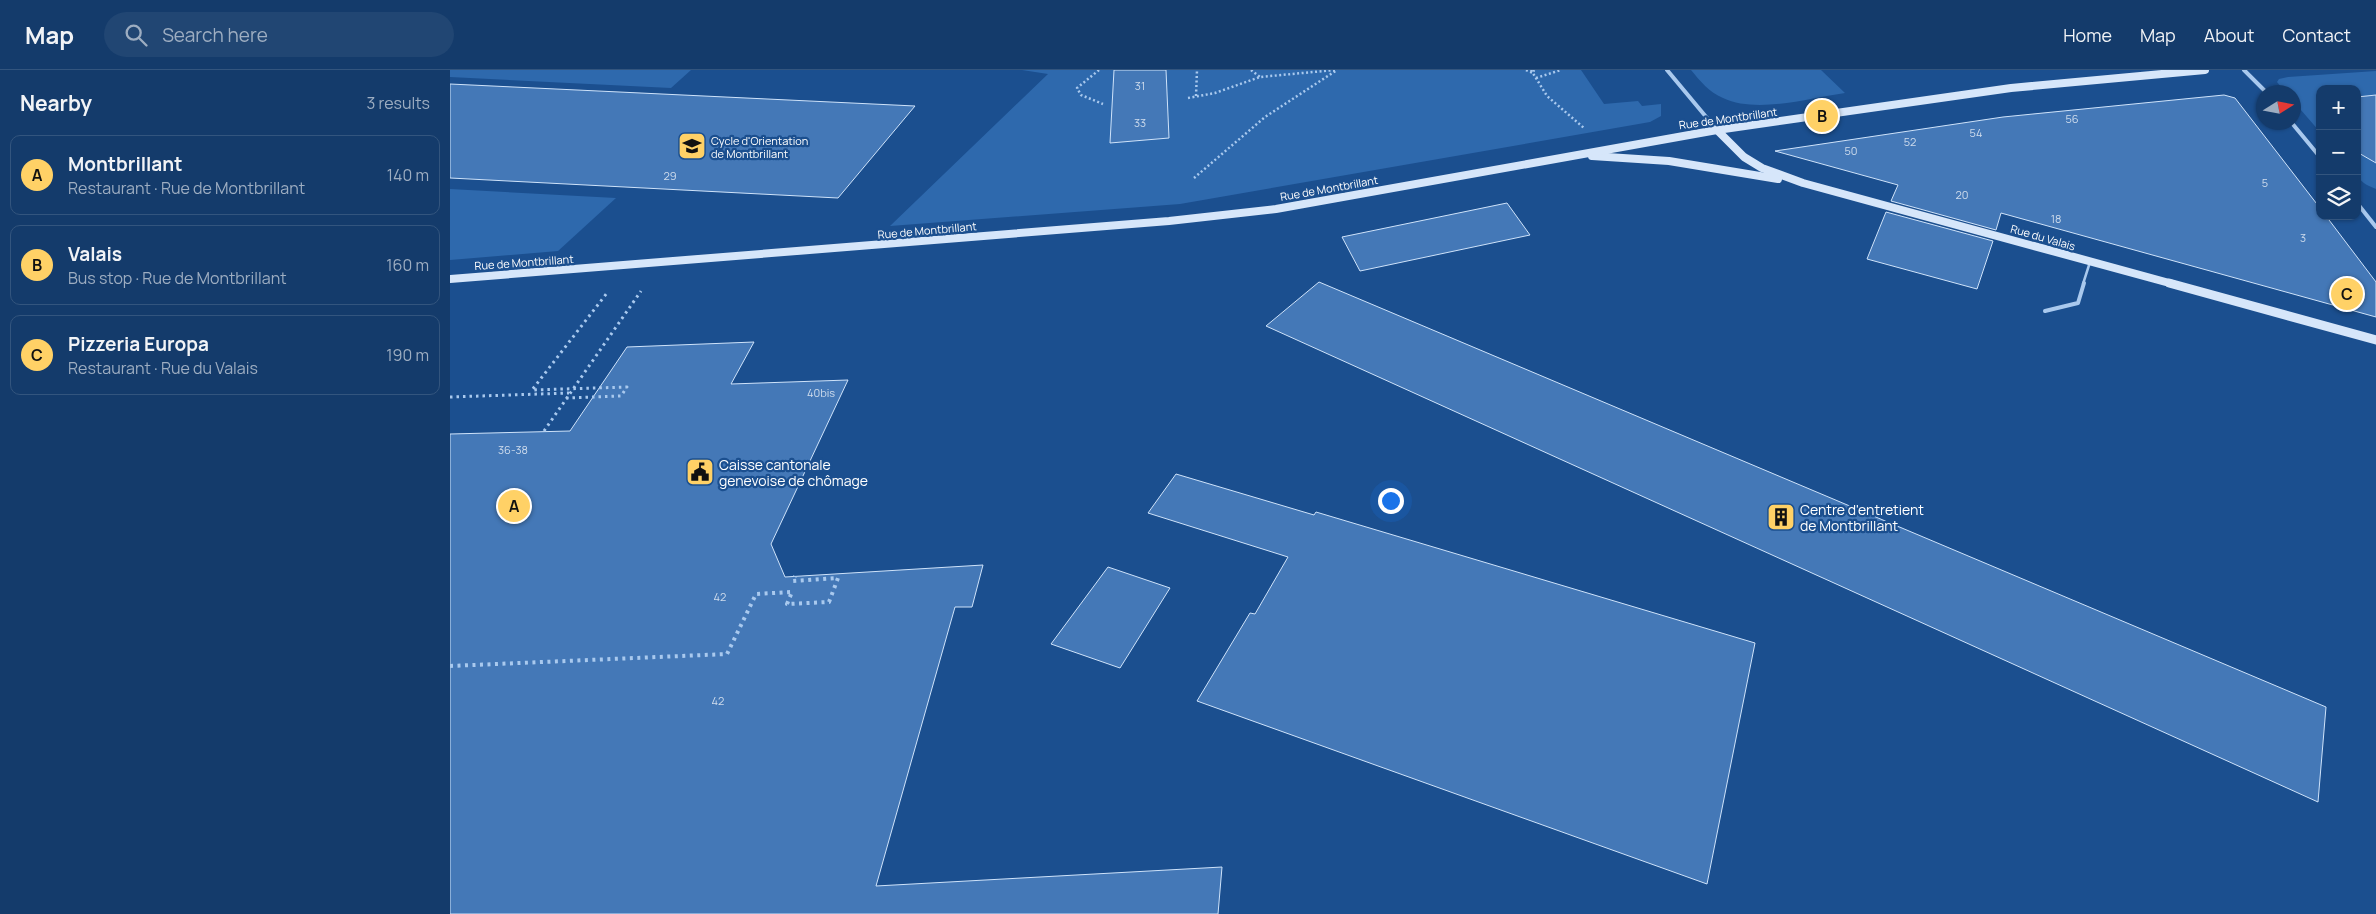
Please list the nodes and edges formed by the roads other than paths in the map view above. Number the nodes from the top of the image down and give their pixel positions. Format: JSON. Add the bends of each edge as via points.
{"nodes":[{"id":1,"x":1667,"y":70,"type":"edge"},
{"id":2,"x":2206,"y":70,"type":"edge"},
{"id":3,"x":2244,"y":70,"type":"edge"},
{"id":4,"x":2259,"y":85,"type":"edge"},
{"id":5,"x":1717,"y":130,"type":"junction"},
{"id":6,"x":2298,"y":130,"type":"edge"},
{"id":7,"x":2316,"y":152,"type":"edge"},
{"id":8,"x":1576,"y":155,"type":"junction"},
{"id":9,"x":1804,"y":183,"type":"junction"},
{"id":10,"x":2361,"y":208,"type":"edge"},
{"id":11,"x":2376,"y":227,"type":"edge"},
{"id":12,"x":2090,"y":262,"type":"junction"},
{"id":13,"x":450,"y":279,"type":"edge"},
{"id":14,"x":2045,"y":311,"type":"dead end"},
{"id":15,"x":2376,"y":340,"type":"edge"}],
"edges":[{"from":1,"to":5,"type":"street"},
{"from":2,"to":5,"type":"main road","name":"Rue de Montbrillant","via":[[2011,88]]},
{"from":3,"to":4,"type":"street"},
{"from":5,"to":8,"type":"main road","name":"Rue de Montbrillant"},
{"from":5,"to":9,"type":"main road","name":"Rue du Valais","via":[[1744,157],[1762,168]]},
{"from":6,"to":7,"type":"street"},
{"from":8,"to":9,"type":"main road","via":[[1669,161]]},
{"from":8,"to":13,"type":"main road","name":"Rue de Montbrillant","via":[[1276,209],[1204,217]]},
{"from":9,"to":12,"type":"main road","name":"Rue du Valais"},
{"from":10,"to":11,"type":"street"},
{"from":12,"to":14,"type":"lane","via":[[2078,303]]},
{"from":12,"to":15,"type":"main road","name":"Rue du Valais"}]}
